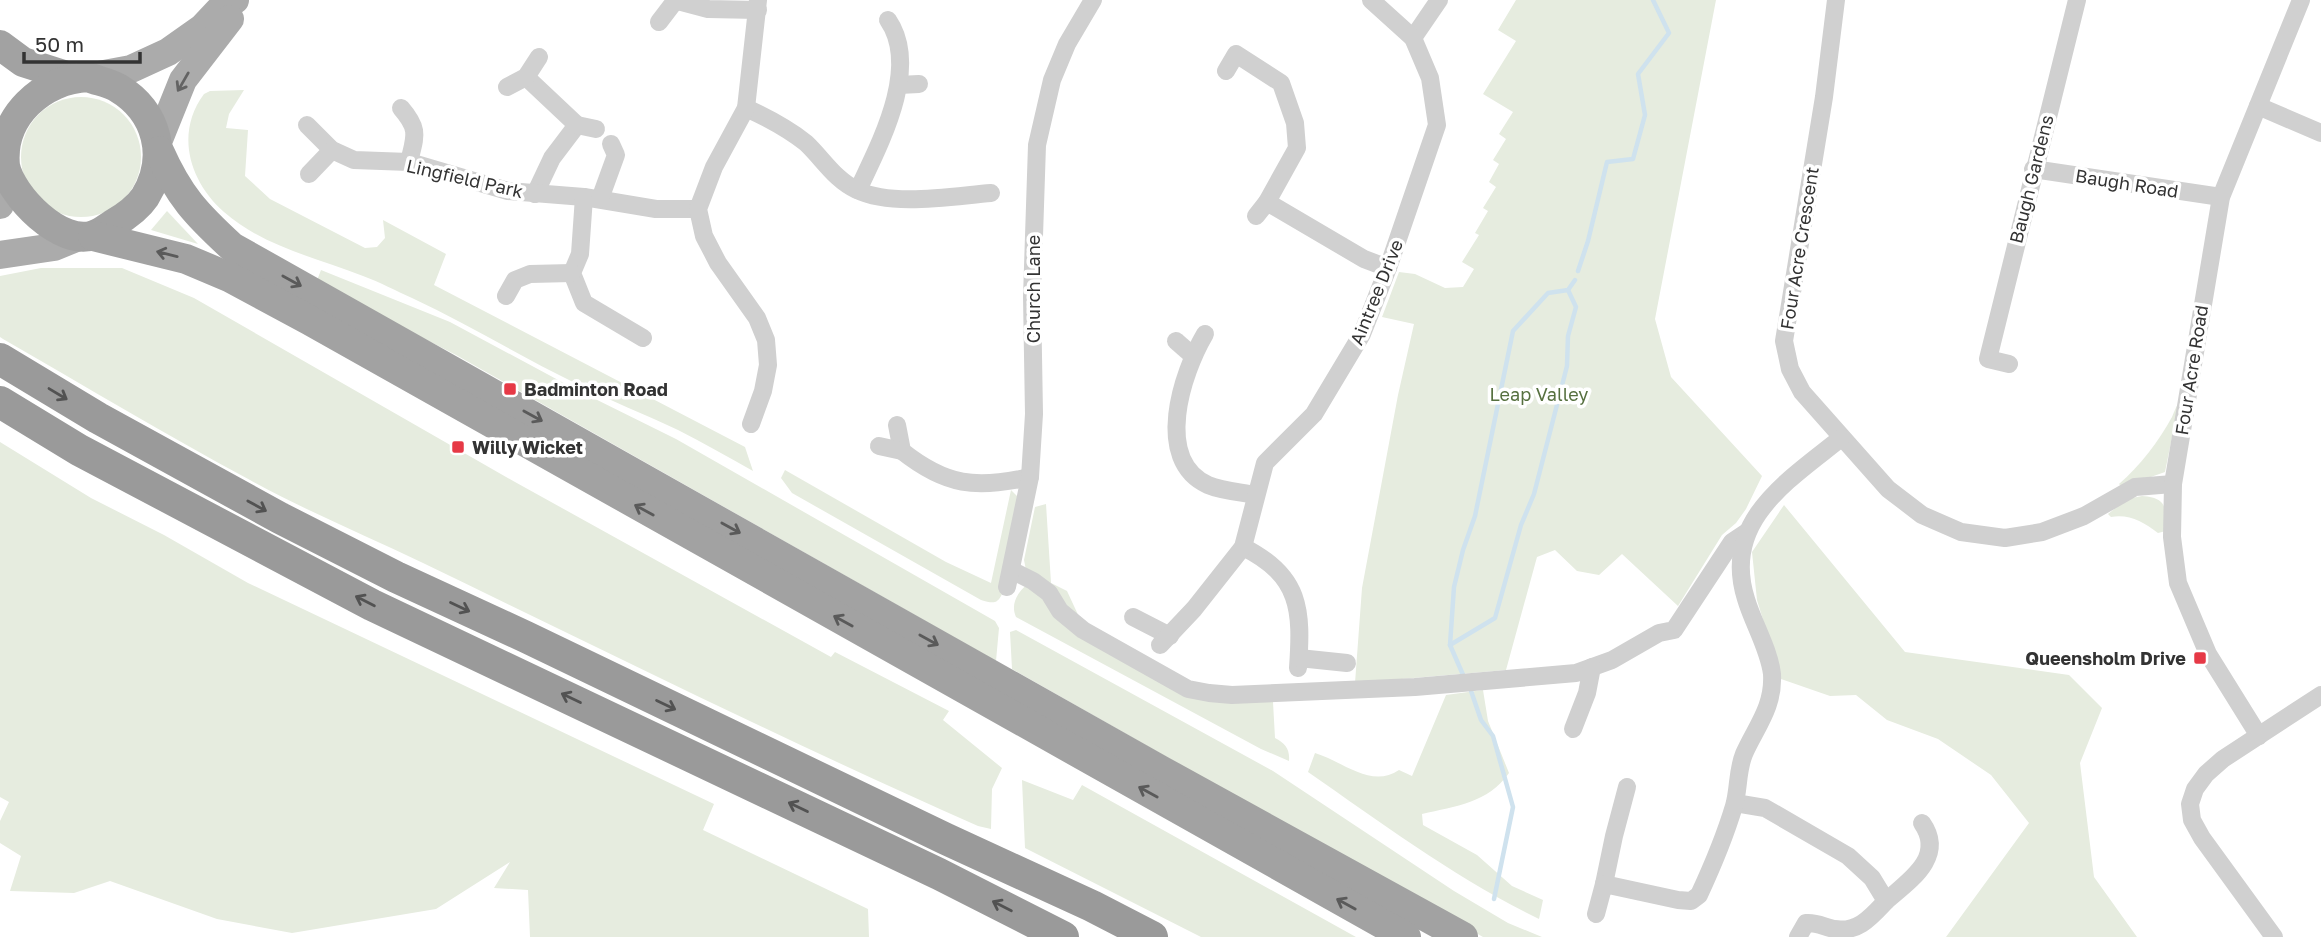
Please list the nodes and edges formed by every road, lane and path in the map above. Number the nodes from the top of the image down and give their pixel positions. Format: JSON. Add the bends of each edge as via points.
{"nodes":[{"id":1,"x":675,"y":0,"type":"edge"},
{"id":2,"x":1093,"y":0,"type":"edge"},
{"id":3,"x":1371,"y":0,"type":"edge"},
{"id":4,"x":1439,"y":0,"type":"edge"},
{"id":5,"x":1836,"y":0,"type":"edge"},
{"id":6,"x":2077,"y":0,"type":"edge"},
{"id":7,"x":2301,"y":0,"type":"edge"},
{"id":8,"x":758,"y":5,"type":"edge"},
{"id":9,"x":888,"y":20,"type":"dead end"},
{"id":10,"x":659,"y":22,"type":"dead end"},
{"id":11,"x":1413,"y":38,"type":"junction"},
{"id":12,"x":0,"y":46,"type":"edge"},
{"id":13,"x":539,"y":57,"type":"dead end"},
{"id":14,"x":1226,"y":71,"type":"dead end"},
{"id":15,"x":526,"y":77,"type":"junction"},
{"id":16,"x":81,"y":78,"type":"junction"},
{"id":17,"x":919,"y":84,"type":"dead end"},
{"id":18,"x":899,"y":85,"type":"junction"},
{"id":19,"x":508,"y":87,"type":"dead end"},
{"id":20,"x":2258,"y":106,"type":"junction"},
{"id":21,"x":401,"y":108,"type":"dead end"},
{"id":22,"x":746,"y":108,"type":"junction"},
{"id":23,"x":307,"y":125,"type":"dead end"},
{"id":24,"x":577,"y":125,"type":"junction"},
{"id":25,"x":596,"y":129,"type":"dead end"},
{"id":26,"x":2321,"y":134,"type":"edge"},
{"id":27,"x":611,"y":144,"type":"dead end"},
{"id":28,"x":158,"y":146,"type":"junction"},
{"id":29,"x":332,"y":150,"type":"junction"},
{"id":30,"x":3,"y":157,"type":"edge"},
{"id":31,"x":409,"y":162,"type":"junction"},
{"id":32,"x":2033,"y":169,"type":"junction"},
{"id":33,"x":309,"y":174,"type":"dead end"},
{"id":34,"x":858,"y":190,"type":"junction"},
{"id":35,"x":991,"y":193,"type":"dead end"},
{"id":36,"x":535,"y":194,"type":"junction"},
{"id":37,"x":2221,"y":197,"type":"junction"},
{"id":38,"x":592,"y":198,"type":"junction"},
{"id":39,"x":0,"y":205,"type":"edge"},
{"id":40,"x":698,"y":209,"type":"junction"},
{"id":41,"x":87,"y":236,"type":"junction"},
{"id":42,"x":0,"y":255,"type":"edge"},
{"id":43,"x":1388,"y":268,"type":"junction"},
{"id":44,"x":572,"y":272,"type":"junction"},
{"id":45,"x":506,"y":296,"type":"dead end"},
{"id":46,"x":1205,"y":334,"type":"dead end"},
{"id":47,"x":633,"y":339,"type":"dead end"},
{"id":48,"x":1176,"y":341,"type":"dead end"},
{"id":49,"x":1192,"y":355,"type":"junction"},
{"id":50,"x":0,"y":359,"type":"edge"},
{"id":51,"x":2009,"y":364,"type":"dead end"},
{"id":52,"x":0,"y":402,"type":"edge"},
{"id":53,"x":751,"y":424,"type":"dead end"},
{"id":54,"x":897,"y":425,"type":"dead end"},
{"id":55,"x":1841,"y":438,"type":"junction"},
{"id":56,"x":879,"y":446,"type":"dead end"},
{"id":57,"x":902,"y":451,"type":"junction"},
{"id":58,"x":1030,"y":477,"type":"junction"},
{"id":59,"x":2173,"y":484,"type":"junction"},
{"id":60,"x":1256,"y":495,"type":"junction"},
{"id":61,"x":1747,"y":532,"type":"junction"},
{"id":62,"x":1243,"y":547,"type":"junction"},
{"id":63,"x":1133,"y":617,"type":"dead end"},
{"id":64,"x":1348,"y":663,"type":"dead end"},
{"id":65,"x":1592,"y":667,"type":"junction"},
{"id":66,"x":2321,"y":695,"type":"edge"},
{"id":67,"x":1573,"y":729,"type":"dead end"},
{"id":68,"x":2259,"y":736,"type":"junction"},
{"id":69,"x":1627,"y":787,"type":"dead end"},
{"id":70,"x":1735,"y":803,"type":"junction"},
{"id":71,"x":1922,"y":823,"type":"dead end"},
{"id":72,"x":1604,"y":884,"type":"junction"},
{"id":73,"x":1886,"y":901,"type":"junction"},
{"id":74,"x":1596,"y":914,"type":"dead end"},
{"id":75,"x":1063,"y":937,"type":"edge"},
{"id":76,"x":1152,"y":937,"type":"edge"},
{"id":77,"x":1406,"y":937,"type":"edge"},
{"id":78,"x":1463,"y":937,"type":"edge"},
{"id":79,"x":1798,"y":937,"type":"edge"},
{"id":80,"x":2274,"y":937,"type":"edge"}],
"edges":[{"from":1,"to":8,"type":"street","via":[[708,9]]},
{"from":1,"to":10,"type":"street"},
{"from":2,"to":58,"type":"street","name":"Church Lane","via":[[1052,80],[1037,145]]},
{"from":3,"to":11,"type":"street","name":"Aintree Drive"},
{"from":4,"to":11,"type":"street"},
{"from":5,"to":55,"type":"street","name":"Four Acre Crescent","via":[[1784,341],[1790,369],[1802,392]]},
{"from":6,"to":32,"type":"street","name":"Baugh Gardens"},
{"from":7,"to":20,"type":"street","name":"Four Acre Road"},
{"from":8,"to":22,"type":"street"},
{"from":9,"to":18,"type":"street","via":[[898,40]]},
{"from":11,"to":43,"type":"street","name":"Aintree Drive","via":[[1430,78],[1437,125]]},
{"from":12,"to":16,"type":"highway","via":[[23,62]]},
{"from":13,"to":15,"type":"street"},
{"from":14,"to":43,"type":"street","via":[[1236,54],[1281,83],[1292,110],[1297,148],[1261,209]]},
{"from":15,"to":19,"type":"street"},
{"from":15,"to":24,"type":"street"},
{"from":16,"to":28,"type":"highway","via":[[116,86],[136,101],[152,124]]},
{"from":16,"to":28,"type":"main road","one_way":true,"via":[[131,69],[168,52],[235,0],[229,20],[183,80]]},
{"from":16,"to":30,"type":"highway","via":[[34,94],[15,116]]},
{"from":17,"to":18,"type":"street"},
{"from":18,"to":34,"type":"street","via":[[889,124]]},
{"from":20,"to":26,"type":"street"},
{"from":20,"to":37,"type":"street","name":"Four Acre Road"},
{"from":21,"to":31,"type":"street","via":[[414,123]]},
{"from":22,"to":34,"type":"street","via":[[779,123]]},
{"from":22,"to":40,"type":"street","via":[[714,167]]},
{"from":23,"to":29,"type":"street","name":"Lingfield Park"},
{"from":24,"to":25,"type":"street"},
{"from":24,"to":36,"type":"street","via":[[552,158]]},
{"from":27,"to":38,"type":"street","via":[[616,155]]},
{"from":28,"to":41,"type":"highway","via":[[155,180],[143,200],[127,216]]},
{"from":28,"to":78,"type":"highway","one_way":true,"via":[[188,203],[232,247]]},
{"from":29,"to":31,"type":"street","name":"Lingfield Park","via":[[354,160]]},
{"from":29,"to":33,"type":"street"},
{"from":30,"to":39,"type":"main road"},
{"from":30,"to":41,"type":"highway","via":[[26,206],[57,227]]},
{"from":31,"to":36,"type":"street","name":"Lingfield Park","via":[[480,184]]},
{"from":32,"to":37,"type":"street","name":"Baugh Road"},
{"from":32,"to":51,"type":"street","name":"Baugh Gardens","via":[[1980,357]]},
{"from":34,"to":35,"type":"street","via":[[886,197],[923,198]]},
{"from":36,"to":38,"type":"street","name":"Lingfield Park"},
{"from":37,"to":59,"type":"street","name":"Four Acre Road"},
{"from":38,"to":40,"type":"street","name":"Lingfield Park","via":[[656,209]]},
{"from":38,"to":44,"type":"street"},
{"from":40,"to":53,"type":"street","via":[[704,236],[718,263],[757,318],[766,340],[768,365]]},
{"from":41,"to":42,"type":"main road","via":[[54,247]]},
{"from":77,"to":41,"type":"highway","one_way":true,"via":[[231,278],[186,258]]},
{"from":43,"to":60,"type":"street","name":"Aintree Drive","via":[[1362,334],[1335,382],[1314,414],[1265,463]]},
{"from":44,"to":45,"type":"street","via":[[530,274],[515,280]]},
{"from":44,"to":47,"type":"street","via":[[584,303]]},
{"from":46,"to":49,"type":"street"},
{"from":48,"to":49,"type":"street"},
{"from":49,"to":60,"type":"street","via":[[1175,424],[1178,453],[1192,474],[1208,485]]},
{"from":50,"to":76,"type":"highway","one_way":true,"via":[[280,519],[396,578]]},
{"from":75,"to":52,"type":"highway","one_way":true,"via":[[372,605],[79,450]]},
{"from":54,"to":57,"type":"street"},
{"from":55,"to":59,"type":"street","name":"Four Acre Crescent","via":[[1888,489],[1922,515],[1972,534],[2005,538],[2042,533],[2135,487]]},
{"from":55,"to":61,"type":"street","via":[[1770,496]]},
{"from":56,"to":57,"type":"street"},
{"from":57,"to":58,"type":"street","via":[[924,469],[958,482],[999,484]]},
{"from":58,"to":65,"type":"street","name":"Church Lane","via":[[1009,579],[1032,581],[1083,630],[1188,689],[1233,695],[1466,683],[1576,673]]},
{"from":59,"to":68,"type":"street","name":"Four Acre Road","via":[[2172,537],[2178,583],[2208,654]]},
{"from":60,"to":62,"type":"street","name":"Aintree Drive"},
{"from":61,"to":65,"type":"street","via":[[1731,542],[1674,630]]},
{"from":61,"to":70,"type":"street","via":[[1742,548],[1744,596],[1772,675],[1767,713],[1744,754]]},
{"from":62,"to":63,"type":"street","name":"Aintree Drive","via":[[1165,640]]},
{"from":62,"to":64,"type":"street","via":[[1273,567],[1298,603],[1299,663]]},
{"from":65,"to":67,"type":"street"},
{"from":66,"to":68,"type":"street"},
{"from":68,"to":80,"type":"street","via":[[2206,774],[2190,804],[2202,838]]},
{"from":69,"to":72,"type":"street"},
{"from":70,"to":72,"type":"street","via":[[1699,895],[1691,901]]},
{"from":70,"to":73,"type":"street","via":[[1765,808],[1848,856],[1872,878]]},
{"from":71,"to":73,"type":"street","via":[[1927,830],[1928,860]]},
{"from":72,"to":74,"type":"street"},
{"from":73,"to":79,"type":"street","via":[[1864,924],[1848,930],[1807,923]]}]}
